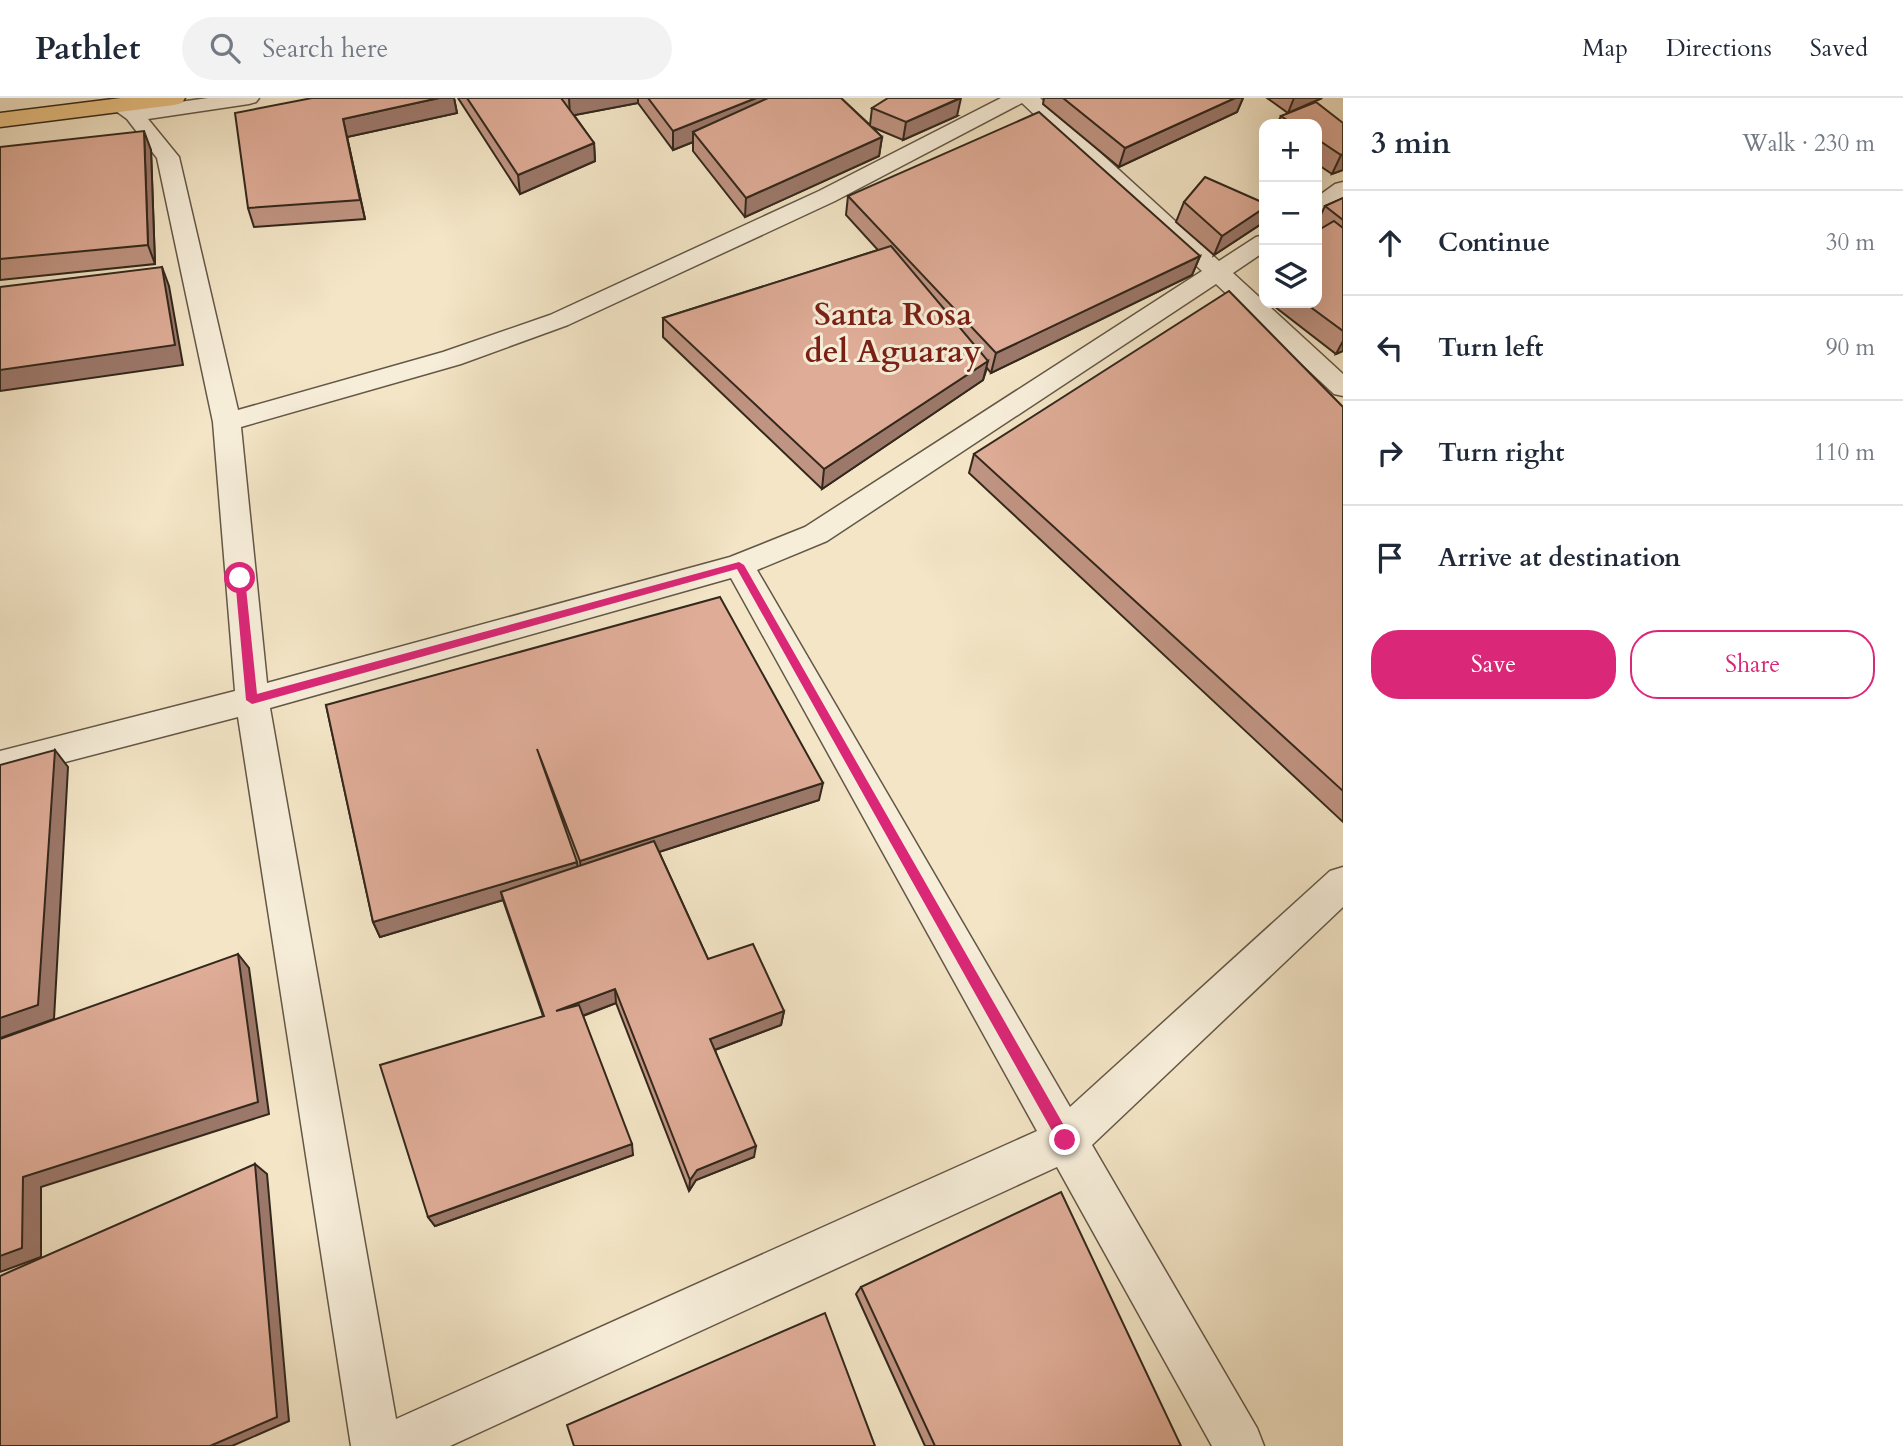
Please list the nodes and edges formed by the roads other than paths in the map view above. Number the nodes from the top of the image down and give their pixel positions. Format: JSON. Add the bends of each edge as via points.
{"nodes":[{"id":1,"x":174,"y":98,"type":"edge"},
{"id":2,"x":249,"y":98,"type":"edge"},
{"id":3,"x":1016,"y":98,"type":"edge"},
{"id":4,"x":1028,"y":98,"type":"edge"},
{"id":5,"x":126,"y":111,"type":"junction"},
{"id":6,"x":0,"y":120,"type":"edge"},
{"id":7,"x":1343,"y":189,"type":"edge"},
{"id":8,"x":1322,"y":204,"type":"edge"},
{"id":9,"x":1260,"y":245,"type":"edge"},
{"id":10,"x":1218,"y":273,"type":"junction"},
{"id":11,"x":1343,"y":388,"type":"edge"},
{"id":12,"x":227,"y":422,"type":"junction"},
{"id":13,"x":739,"y":565,"type":"junction"},
{"id":14,"x":252,"y":700,"type":"junction"},
{"id":15,"x":0,"y":765,"type":"edge"},
{"id":16,"x":1343,"y":883,"type":"edge"},
{"id":17,"x":1065,"y":1140,"type":"junction"},
{"id":18,"x":376,"y":1446,"type":"edge"},
{"id":19,"x":394,"y":1446,"type":"edge"},
{"id":20,"x":1239,"y":1446,"type":"edge"}],
"edges":[{"from":1,"to":5,"type":"highway"},
{"from":2,"to":5,"type":"street"},
{"from":3,"to":12,"type":"street","via":[[827,196],[559,320],[452,358]]},
{"from":4,"to":10,"type":"street"},
{"from":5,"to":6,"type":"highway"},
{"from":5,"to":12,"type":"street","via":[[168,157]]},
{"from":7,"to":8,"type":"street"},
{"from":9,"to":10,"type":"street"},
{"from":10,"to":11,"type":"street"},
{"from":10,"to":13,"type":"street","via":[[816,534]]},
{"from":12,"to":14,"type":"street"},
{"from":13,"to":14,"type":"street"},
{"from":13,"to":17,"type":"street"},
{"from":14,"to":15,"type":"street"},
{"from":14,"to":18,"type":"street"},
{"from":16,"to":17,"type":"street"},
{"from":17,"to":19,"type":"street"},
{"from":17,"to":20,"type":"street"}]}
